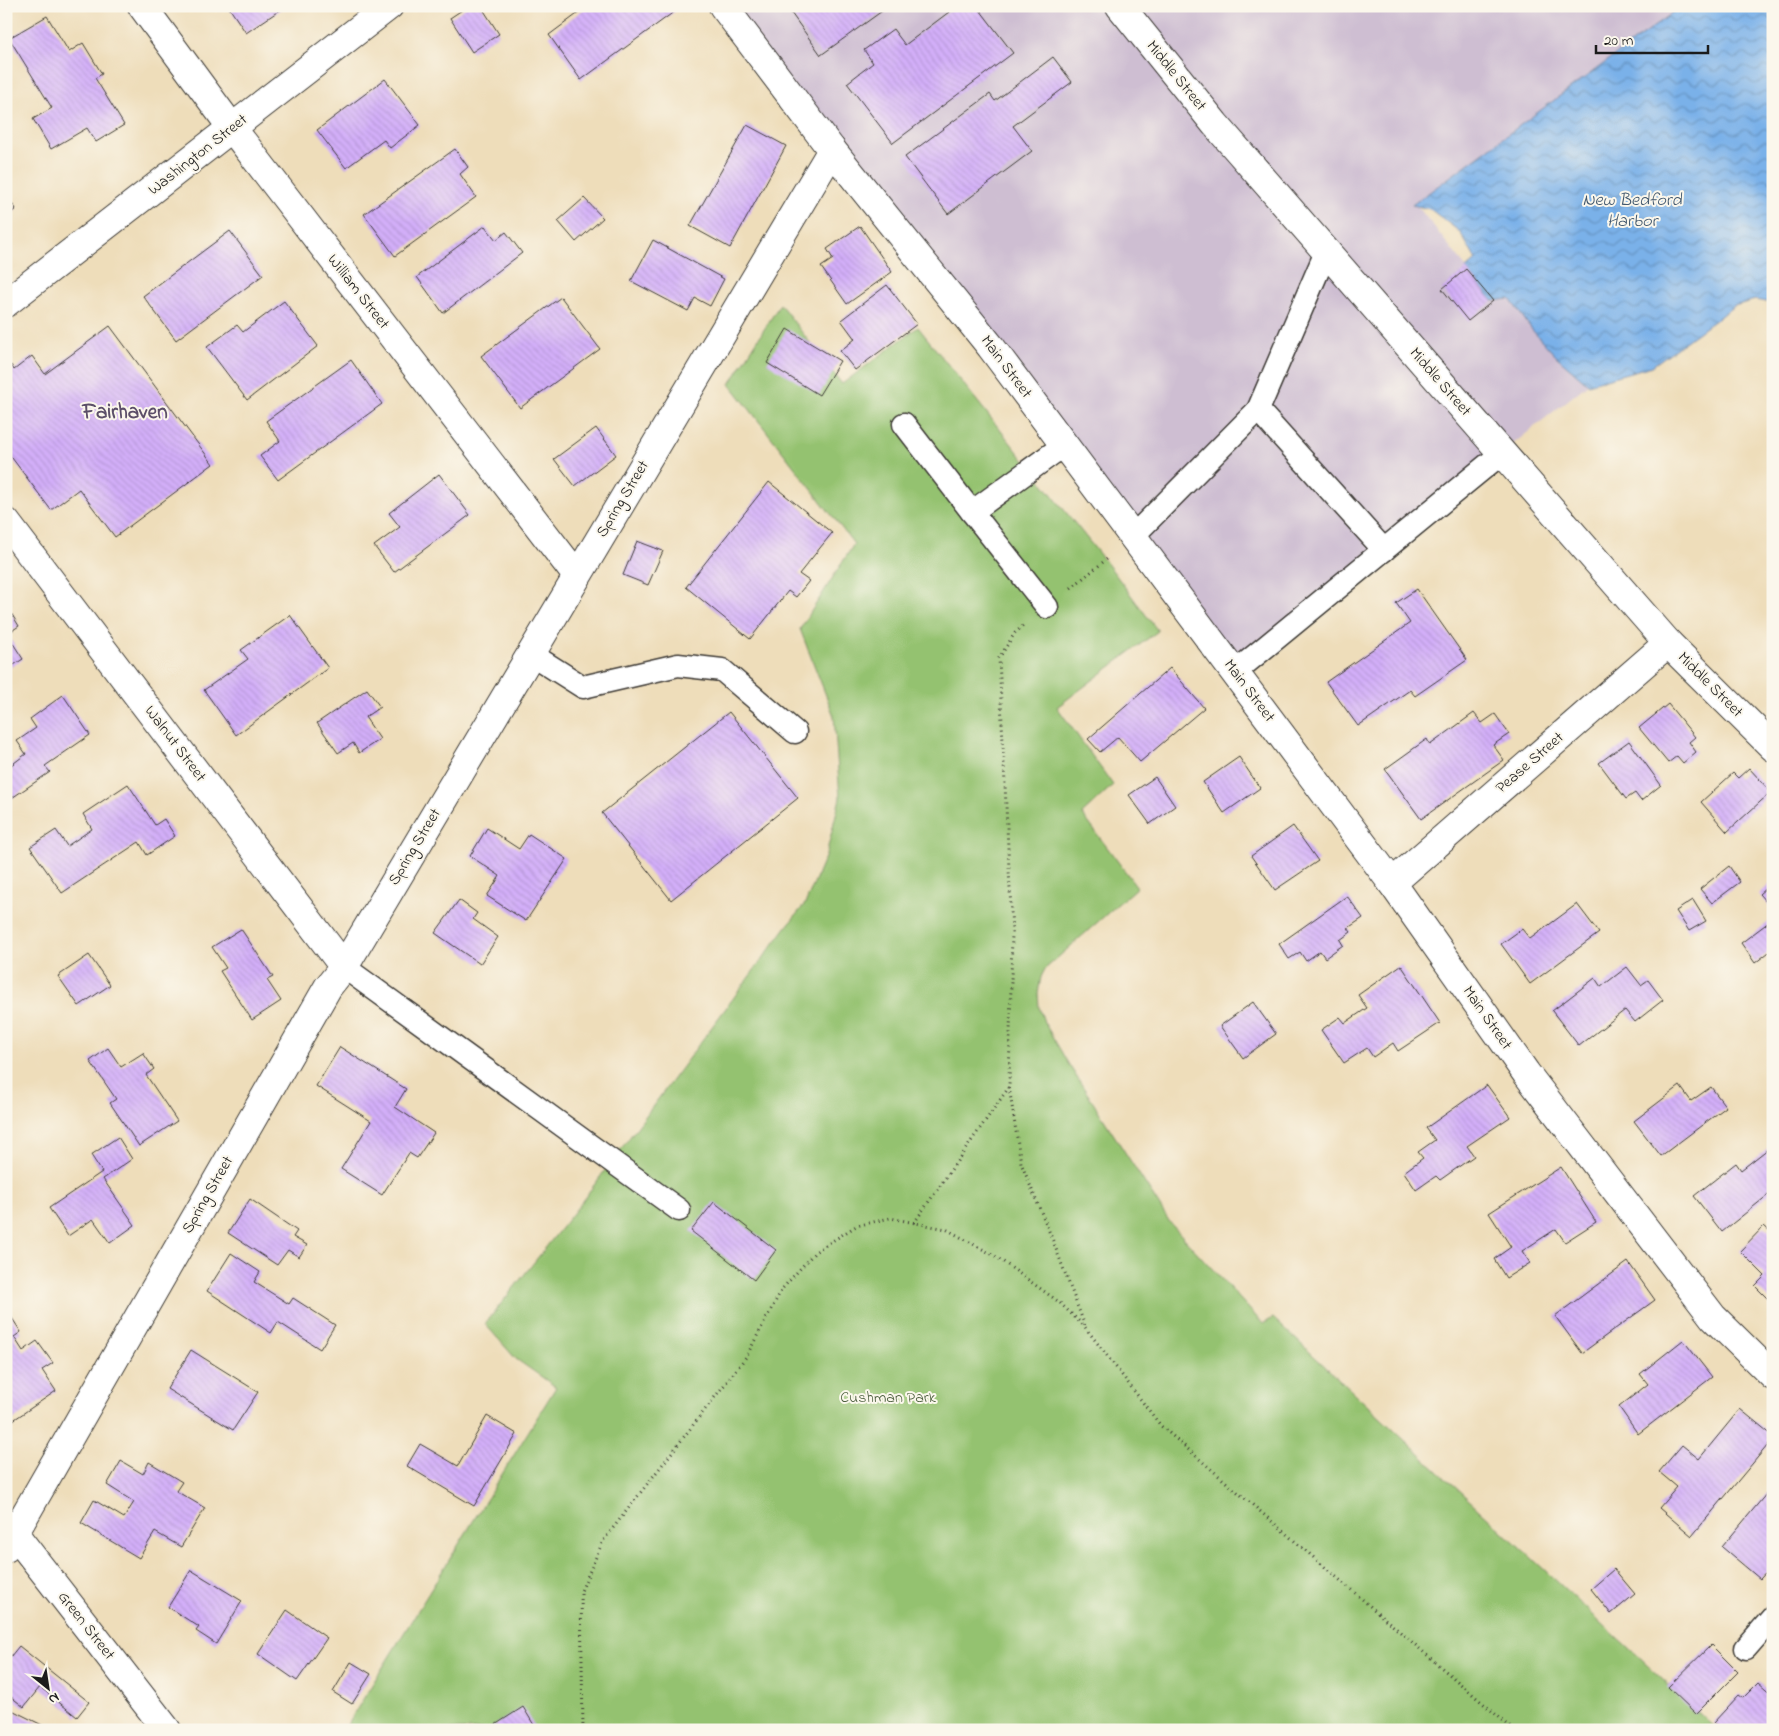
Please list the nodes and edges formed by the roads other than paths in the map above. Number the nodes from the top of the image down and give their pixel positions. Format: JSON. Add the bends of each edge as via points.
{"nodes":[{"id":1,"x":142,"y":6,"type":"edge"},
{"id":2,"x":389,"y":6,"type":"edge"},
{"id":3,"x":723,"y":6,"type":"edge"},
{"id":4,"x":1120,"y":6,"type":"edge"},
{"id":5,"x":232,"y":128,"type":"junction"},
{"id":6,"x":832,"y":150,"type":"junction"},
{"id":7,"x":1326,"y":252,"type":"junction"},
{"id":8,"x":6,"y":304,"type":"edge"},
{"id":9,"x":1258,"y":410,"type":"junction"},
{"id":10,"x":904,"y":424,"type":"dead end"},
{"id":11,"x":1064,"y":444,"type":"junction"},
{"id":12,"x":1502,"y":453,"type":"junction"},
{"id":13,"x":972,"y":512,"type":"junction"},
{"id":14,"x":6,"y":522,"type":"edge"},
{"id":15,"x":1134,"y":536,"type":"junction"},
{"id":16,"x":1384,"y":550,"type":"junction"},
{"id":17,"x":577,"y":576,"type":"junction"},
{"id":18,"x":1046,"y":607,"type":"road end"},
{"id":19,"x":1668,"y":644,"type":"junction"},
{"id":20,"x":531,"y":654,"type":"junction"},
{"id":21,"x":1235,"y":672,"type":"junction"},
{"id":22,"x":795,"y":732,"type":"dead end"},
{"id":23,"x":1773,"y":747,"type":"edge"},
{"id":24,"x":1392,"y":883,"type":"junction"},
{"id":25,"x":344,"y":967,"type":"junction"},
{"id":26,"x":679,"y":1210,"type":"dead end"},
{"id":27,"x":1773,"y":1376,"type":"edge"},
{"id":28,"x":9,"y":1534,"type":"edge"},
{"id":29,"x":1773,"y":1617,"type":"edge"},
{"id":30,"x":1746,"y":1648,"type":"dead end"},
{"id":31,"x":167,"y":1730,"type":"edge"}],
"edges":[{"from":1,"to":5,"type":"street","name":"William Street"},
{"from":2,"to":5,"type":"street","name":"Washington Street"},
{"from":3,"to":6,"type":"street","name":"Main Street"},
{"from":4,"to":7,"type":"street","name":"Middle Street","via":[[1215,124]]},
{"from":5,"to":8,"type":"street","name":"Washington Street"},
{"from":5,"to":17,"type":"street","name":"William Street"},
{"from":6,"to":11,"type":"street","name":"Main Street","via":[[991,347]]},
{"from":6,"to":17,"type":"street","name":"Spring Street"},
{"from":7,"to":9,"type":"lane"},
{"from":7,"to":12,"type":"street","name":"Middle Street"},
{"from":9,"to":15,"type":"lane"},
{"from":9,"to":16,"type":"lane"},
{"from":10,"to":13,"type":"lane"},
{"from":11,"to":13,"type":"lane"},
{"from":11,"to":15,"type":"street","name":"Main Street"},
{"from":12,"to":16,"type":"lane"},
{"from":12,"to":19,"type":"street","name":"Middle Street"},
{"from":13,"to":18,"type":"lane"},
{"from":14,"to":25,"type":"street","name":"Walnut Street"},
{"from":15,"to":21,"type":"street","name":"Main Street"},
{"from":16,"to":21,"type":"lane"},
{"from":17,"to":20,"type":"street","name":"Spring Street"},
{"from":19,"to":23,"type":"street","name":"Middle Street"},
{"from":19,"to":24,"type":"street","name":"Pease Street"},
{"from":20,"to":22,"type":"lane","via":[[583,687],[678,665],[722,670]]},
{"from":20,"to":25,"type":"street","name":"Spring Street"},
{"from":21,"to":24,"type":"street","name":"Main Street"},
{"from":24,"to":27,"type":"street","name":"Main Street","via":[[1526,1073],[1713,1317]]},
{"from":25,"to":26,"type":"lane"},
{"from":25,"to":28,"type":"street","name":"Spring Street","via":[[328,987]]},
{"from":28,"to":31,"type":"street","name":"Green Street"},
{"from":29,"to":30,"type":"lane"}]}
